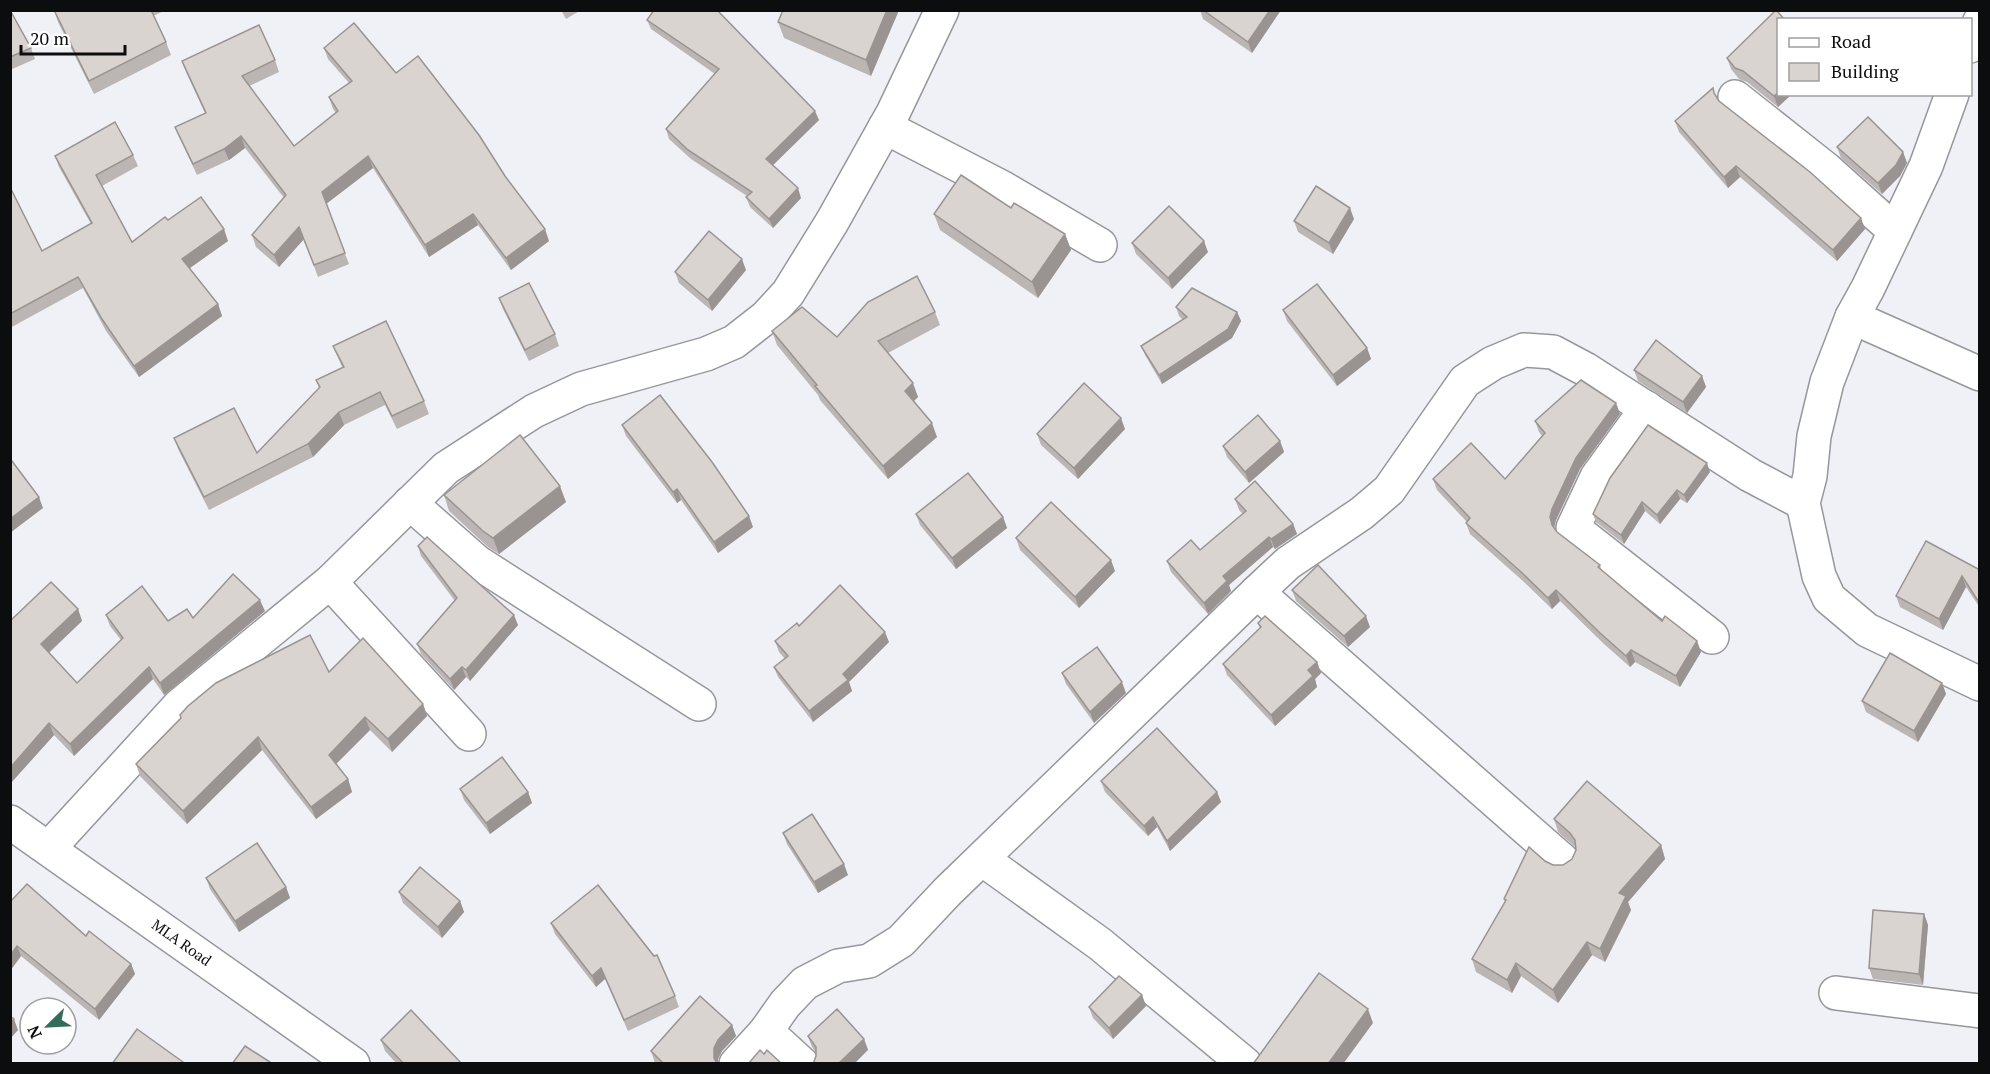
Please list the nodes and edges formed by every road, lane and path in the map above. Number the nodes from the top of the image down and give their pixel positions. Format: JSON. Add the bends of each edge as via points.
{"nodes":[{"id":1,"x":942,"y":10,"type":"edge"},
{"id":2,"x":1980,"y":21,"type":"edge"},
{"id":3,"x":1972,"y":43,"type":"edge"},
{"id":4,"x":1951,"y":96,"type":"edge"},
{"id":5,"x":1735,"y":97,"type":"dead end"},
{"id":6,"x":885,"y":128,"type":"junction"},
{"id":7,"x":1895,"y":231,"type":"junction"},
{"id":8,"x":1100,"y":245,"type":"dead end"},
{"id":9,"x":1852,"y":317,"type":"junction"},
{"id":10,"x":1980,"y":374,"type":"edge"},
{"id":11,"x":1647,"y":408,"type":"junction"},
{"id":12,"x":410,"y":503,"type":"junction"},
{"id":13,"x":1803,"y":503,"type":"junction"},
{"id":14,"x":330,"y":582,"type":"junction"},
{"id":15,"x":1257,"y":592,"type":"junction"},
{"id":16,"x":1712,"y":637,"type":"dead end"},
{"id":17,"x":1980,"y":684,"type":"edge"},
{"id":18,"x":699,"y":705,"type":"dead end"},
{"id":19,"x":469,"y":734,"type":"dead end"},
{"id":20,"x":24,"y":841,"type":"edge"},
{"id":21,"x":982,"y":859,"type":"junction"},
{"id":22,"x":1562,"y":860,"type":"dead end"},
{"id":23,"x":1836,"y":993,"type":"dead end"},
{"id":24,"x":1980,"y":1011,"type":"edge"},
{"id":25,"x":766,"y":1031,"type":"junction"},
{"id":26,"x":353,"y":1064,"type":"edge"},
{"id":27,"x":736,"y":1064,"type":"edge"},
{"id":28,"x":802,"y":1064,"type":"edge"},
{"id":29,"x":1245,"y":1064,"type":"edge"}],
"edges":[{"from":1,"to":6,"type":"street"},
{"from":2,"to":3,"type":"street"},
{"from":4,"to":7,"type":"street","via":[[1926,166]]},
{"from":5,"to":7,"type":"street"},
{"from":6,"to":8,"type":"street","via":[[1003,188]]},
{"from":6,"to":12,"type":"street","via":[[788,293],[766,317],[734,342],[706,354],[581,390],[534,411],[446,468]]},
{"from":7,"to":9,"type":"street"},
{"from":9,"to":10,"type":"street"},
{"from":9,"to":13,"type":"street","via":[[1827,382]]},
{"from":11,"to":13,"type":"street","via":[[1750,475]]},
{"from":11,"to":15,"type":"street","via":[[1553,352],[1524,350],[1492,363],[1465,381],[1389,490],[1288,563]]},
{"from":11,"to":16,"type":"street","via":[[1597,477],[1574,528]]},
{"from":12,"to":14,"type":"street"},
{"from":12,"to":18,"type":"street","via":[[477,561]]},
{"from":13,"to":17,"type":"street","via":[[1819,576],[1829,598],[1868,630]]},
{"from":14,"to":19,"type":"street"},
{"from":14,"to":20,"type":"street","via":[[180,705]]},
{"from":15,"to":21,"type":"street"},
{"from":15,"to":22,"type":"street"},
{"from":20,"to":26,"type":"street","name":"MLA Road"},
{"from":21,"to":25,"type":"street","via":[[900,941],[869,961],[838,966],[805,983],[784,1004]]},
{"from":21,"to":29,"type":"street","via":[[1101,944]]},
{"from":23,"to":24,"type":"street"},
{"from":25,"to":27,"type":"street"},
{"from":25,"to":28,"type":"street"}]}
